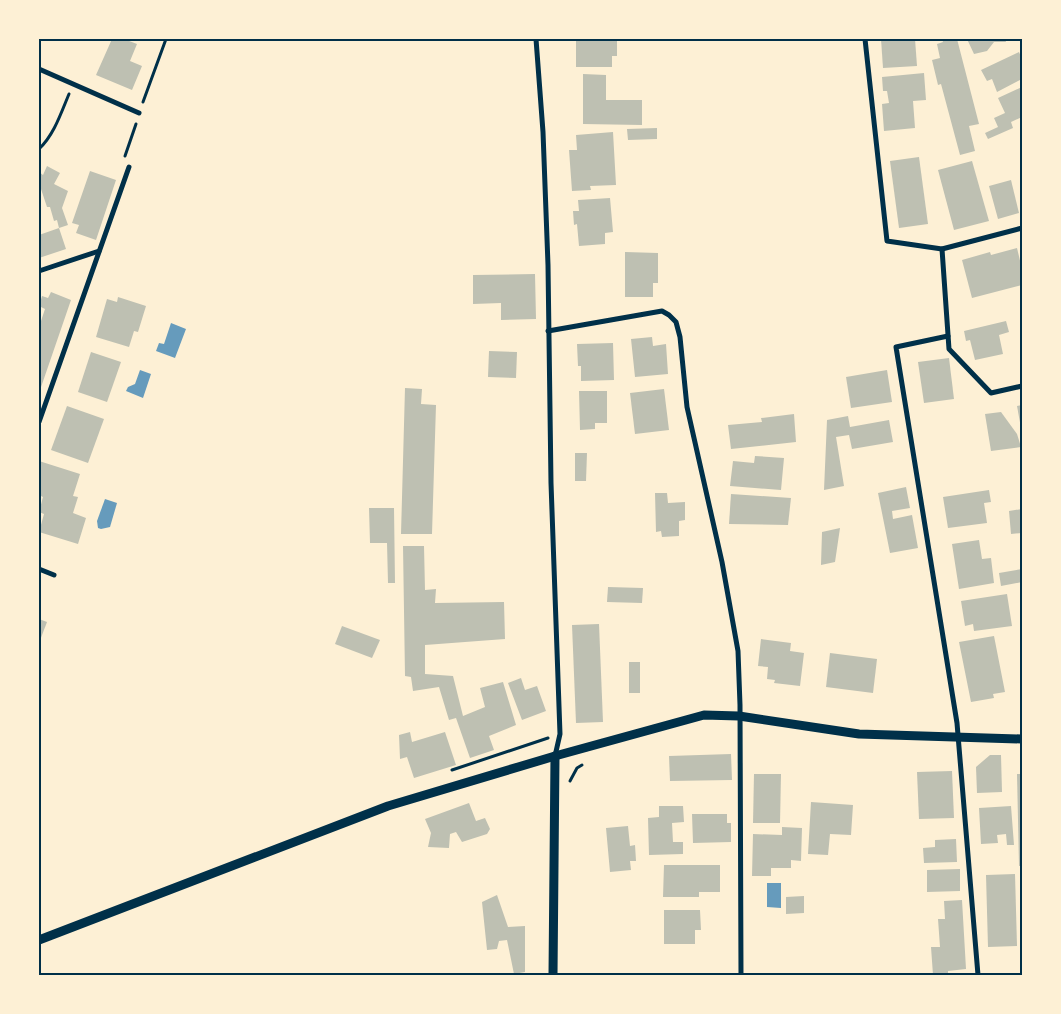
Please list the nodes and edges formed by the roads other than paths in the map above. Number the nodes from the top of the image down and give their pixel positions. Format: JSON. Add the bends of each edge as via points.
{"nodes":[{"id":1,"x":536,"y":39,"type":"edge"},
{"id":2,"x":865,"y":39,"type":"edge"},
{"id":3,"x":39,"y":70,"type":"edge"},
{"id":4,"x":139,"y":113,"type":"dead end"},
{"id":5,"x":129,"y":167,"type":"dead end"},
{"id":6,"x":1022,"y":228,"type":"edge"},
{"id":7,"x":942,"y":249,"type":"junction"},
{"id":8,"x":99,"y":251,"type":"junction"},
{"id":9,"x":39,"y":271,"type":"edge"},
{"id":10,"x":548,"y":331,"type":"junction"},
{"id":11,"x":948,"y":336,"type":"junction"},
{"id":12,"x":1022,"y":386,"type":"edge"},
{"id":13,"x":39,"y":422,"type":"edge"},
{"id":14,"x":39,"y":569,"type":"edge"},
{"id":15,"x":54,"y":575,"type":"dead end"},
{"id":16,"x":739,"y":716,"type":"junction"},
{"id":17,"x":959,"y":737,"type":"junction"},
{"id":18,"x":1022,"y":739,"type":"edge"},
{"id":19,"x":555,"y":756,"type":"junction"},
{"id":20,"x":39,"y":940,"type":"edge"},
{"id":21,"x":553,"y":975,"type":"edge"},
{"id":22,"x":741,"y":975,"type":"edge"},
{"id":23,"x":978,"y":975,"type":"edge"}],
"edges":[{"from":1,"to":10,"type":"street","via":[[543,132]]},
{"from":2,"to":7,"type":"street","via":[[887,242]]},
{"from":3,"to":4,"type":"street"},
{"from":5,"to":8,"type":"street"},
{"from":6,"to":7,"type":"street"},
{"from":7,"to":11,"type":"street"},
{"from":8,"to":9,"type":"street"},
{"from":8,"to":13,"type":"street"},
{"from":10,"to":16,"type":"street","via":[[662,311],[676,322],[687,407],[738,651]]},
{"from":10,"to":19,"type":"street","via":[[560,734]]},
{"from":11,"to":12,"type":"street","via":[[949,349],[991,393]]},
{"from":11,"to":17,"type":"street","via":[[896,347]]},
{"from":14,"to":15,"type":"street"},
{"from":16,"to":17,"type":"street","via":[[859,734]]},
{"from":16,"to":19,"type":"street","via":[[704,715]]},
{"from":16,"to":22,"type":"street"},
{"from":17,"to":18,"type":"street"},
{"from":17,"to":23,"type":"street"},
{"from":19,"to":20,"type":"street","via":[[388,806]]},
{"from":19,"to":21,"type":"street"}]}
